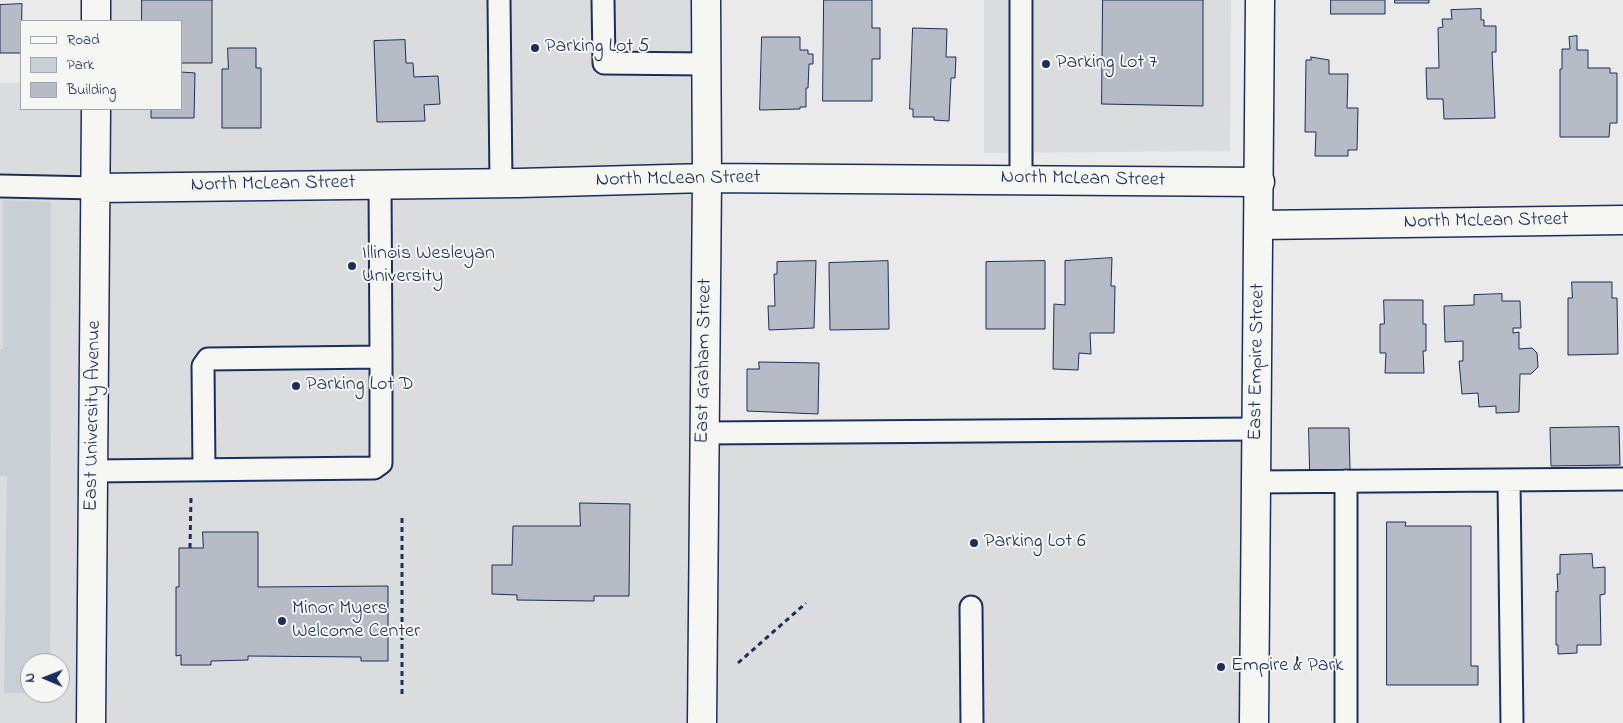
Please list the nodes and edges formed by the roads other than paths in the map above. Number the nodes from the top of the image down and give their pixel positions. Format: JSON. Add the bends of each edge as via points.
{"nodes":[{"id":1,"x":96,"y":0,"type":"edge"},
{"id":2,"x":498,"y":0,"type":"edge"},
{"id":3,"x":603,"y":0,"type":"edge"},
{"id":4,"x":706,"y":0,"type":"edge"},
{"id":5,"x":1021,"y":0,"type":"edge"},
{"id":6,"x":1260,"y":0,"type":"edge"},
{"id":7,"x":96,"y":20,"type":"edge"},
{"id":8,"x":706,"y":64,"type":"junction"},
{"id":9,"x":96,"y":110,"type":"edge"},
{"id":10,"x":707,"y":178,"type":"junction"},
{"id":11,"x":1022,"y":180,"type":"junction"},
{"id":12,"x":1260,"y":182,"type":"junction"},
{"id":13,"x":380,"y":183,"type":"junction"},
{"id":14,"x":501,"y":183,"type":"junction"},
{"id":15,"x":0,"y":186,"type":"edge"},
{"id":16,"x":96,"y":188,"type":"junction"},
{"id":17,"x":1623,"y":220,"type":"edge"},
{"id":18,"x":1259,"y":224,"type":"junction"},
{"id":19,"x":381,"y":357,"type":"junction"},
{"id":20,"x":1257,"y":429,"type":"junction"},
{"id":21,"x":704,"y":433,"type":"junction"},
{"id":22,"x":197,"y":470,"type":"junction"},
{"id":23,"x":93,"y":471,"type":"junction"},
{"id":24,"x":1623,"y":479,"type":"edge"},
{"id":25,"x":1346,"y":481,"type":"junction"},
{"id":26,"x":1509,"y":481,"type":"junction"},
{"id":27,"x":1256,"y":482,"type":"junction"},
{"id":28,"x":971,"y":607,"type":"dead end"},
{"id":29,"x":91,"y":723,"type":"edge"},
{"id":30,"x":702,"y":723,"type":"edge"},
{"id":31,"x":972,"y":723,"type":"edge"},
{"id":32,"x":1254,"y":723,"type":"edge"},
{"id":33,"x":1346,"y":723,"type":"edge"},
{"id":34,"x":1512,"y":723,"type":"edge"}],
"edges":[{"from":1,"to":7,"type":"street"},
{"from":2,"to":14,"type":"lane"},
{"from":3,"to":8,"type":"lane","via":[[604,63]]},
{"from":4,"to":8,"type":"street","name":"East Graham Street"},
{"from":5,"to":11,"type":"lane"},
{"from":6,"to":12,"type":"street","name":"East Empire Street"},
{"from":8,"to":10,"type":"street","name":"East Graham Street"},
{"from":9,"to":16,"type":"street","name":"East University Avenue"},
{"from":10,"to":11,"type":"street","name":"North McLean Street"},
{"from":10,"to":14,"type":"street","name":"North McLean Street"},
{"from":10,"to":21,"type":"street","name":"East Graham Street"},
{"from":11,"to":12,"type":"street","name":"North McLean Street"},
{"from":12,"to":18,"type":"street","name":"East Empire Street"},
{"from":13,"to":14,"type":"street","name":"North McLean Street"},
{"from":13,"to":16,"type":"street","name":"North McLean Street"},
{"from":13,"to":19,"type":"lane"},
{"from":15,"to":16,"type":"lane"},
{"from":16,"to":23,"type":"street","name":"East University Avenue"},
{"from":17,"to":18,"type":"street","name":"North McLean Street"},
{"from":18,"to":20,"type":"street","name":"East Empire Street"},
{"from":19,"to":22,"type":"lane","via":[[208,359],[203,366]]},
{"from":19,"to":22,"type":"lane","via":[[381,463],[374,468]]},
{"from":20,"to":21,"type":"lane"},
{"from":20,"to":27,"type":"street","name":"East Empire Street"},
{"from":21,"to":30,"type":"street","name":"East Graham Street"},
{"from":22,"to":23,"type":"lane"},
{"from":23,"to":29,"type":"street","name":"East University Avenue"},
{"from":24,"to":26,"type":"lane"},
{"from":25,"to":26,"type":"lane"},
{"from":25,"to":27,"type":"lane"},
{"from":25,"to":33,"type":"lane"},
{"from":26,"to":34,"type":"lane"},
{"from":27,"to":32,"type":"street","name":"East Empire Street"},
{"from":28,"to":31,"type":"lane"}]}
